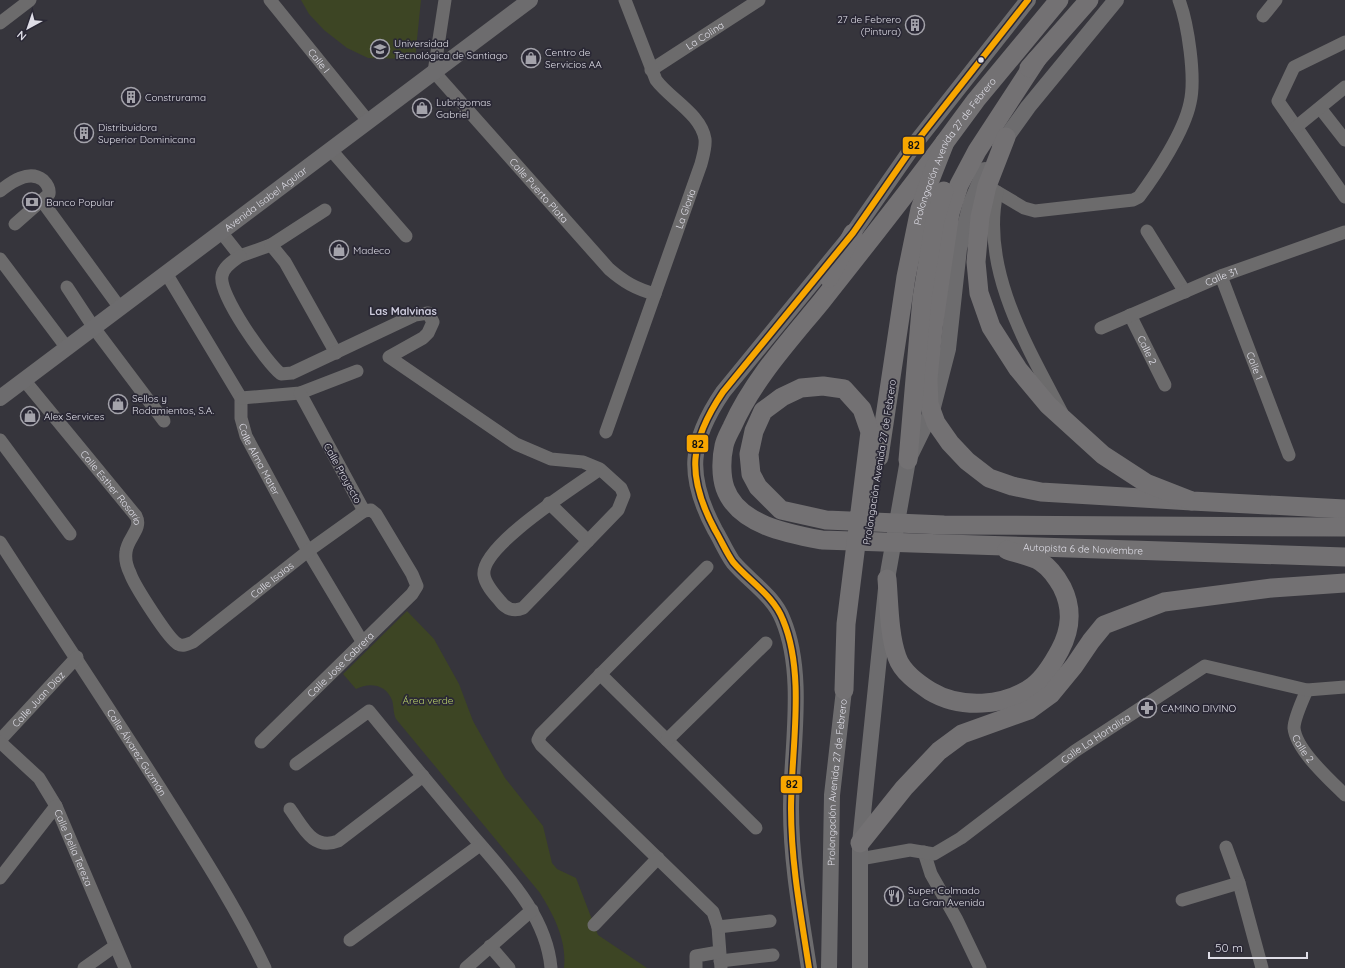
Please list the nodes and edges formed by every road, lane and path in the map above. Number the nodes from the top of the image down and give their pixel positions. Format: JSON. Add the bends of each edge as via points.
{"nodes":[{"id":1,"x":30,"y":0,"type":"edge"},
{"id":2,"x":270,"y":0,"type":"edge"},
{"id":3,"x":445,"y":0,"type":"edge"},
{"id":4,"x":530,"y":0,"type":"edge"},
{"id":5,"x":625,"y":0,"type":"edge"},
{"id":6,"x":759,"y":0,"type":"edge"},
{"id":7,"x":1028,"y":0,"type":"edge"},
{"id":8,"x":1058,"y":0,"type":"edge"},
{"id":9,"x":1089,"y":0,"type":"edge"},
{"id":10,"x":1116,"y":0,"type":"edge"},
{"id":11,"x":1178,"y":0,"type":"edge"},
{"id":12,"x":1276,"y":0,"type":"edge"},
{"id":13,"x":1263,"y":16,"type":"dead end"},
{"id":14,"x":0,"y":23,"type":"edge"},
{"id":15,"x":1345,"y":42,"type":"edge"},
{"id":16,"x":1037,"y":59,"type":"junction"},
{"id":17,"x":651,"y":70,"type":"junction"},
{"id":18,"x":434,"y":72,"type":"junction"},
{"id":19,"x":1345,"y":87,"type":"edge"},
{"id":20,"x":1320,"y":108,"type":"junction"},
{"id":21,"x":368,"y":121,"type":"junction"},
{"id":22,"x":1296,"y":127,"type":"junction"},
{"id":23,"x":1006,"y":137,"type":"junction"},
{"id":24,"x":1345,"y":140,"type":"edge"},
{"id":25,"x":945,"y":142,"type":"junction"},
{"id":26,"x":331,"y":150,"type":"junction"},
{"id":27,"x":992,"y":189,"type":"junction"},
{"id":28,"x":0,"y":191,"type":"edge"},
{"id":29,"x":1345,"y":197,"type":"edge"},
{"id":30,"x":42,"y":201,"type":"junction"},
{"id":31,"x":325,"y":210,"type":"dead end"},
{"id":32,"x":15,"y":224,"type":"dead end"},
{"id":33,"x":1147,"y":231,"type":"dead end"},
{"id":34,"x":221,"y":232,"type":"junction"},
{"id":35,"x":1345,"y":232,"type":"edge"},
{"id":36,"x":853,"y":233,"type":"junction"},
{"id":37,"x":406,"y":236,"type":"dead end"},
{"id":38,"x":271,"y":245,"type":"junction"},
{"id":39,"x":240,"y":256,"type":"junction"},
{"id":40,"x":0,"y":258,"type":"edge"},
{"id":41,"x":166,"y":273,"type":"junction"},
{"id":42,"x":1221,"y":276,"type":"junction"},
{"id":43,"x":67,"y":287,"type":"dead end"},
{"id":44,"x":1185,"y":292,"type":"junction"},
{"id":45,"x":655,"y":294,"type":"junction"},
{"id":46,"x":120,"y":308,"type":"junction"},
{"id":47,"x":1130,"y":315,"type":"junction"},
{"id":48,"x":806,"y":320,"type":"junction"},
{"id":49,"x":94,"y":328,"type":"junction"},
{"id":50,"x":1101,"y":328,"type":"dead end"},
{"id":51,"x":68,"y":348,"type":"junction"},
{"id":52,"x":336,"y":353,"type":"junction"},
{"id":53,"x":357,"y":371,"type":"dead end"},
{"id":54,"x":24,"y":380,"type":"junction"},
{"id":55,"x":1165,"y":385,"type":"dead end"},
{"id":56,"x":300,"y":393,"type":"junction"},
{"id":57,"x":0,"y":398,"type":"edge"},
{"id":58,"x":241,"y":398,"type":"junction"},
{"id":59,"x":164,"y":421,"type":"dead end"},
{"id":60,"x":1068,"y":424,"type":"junction"},
{"id":61,"x":606,"y":432,"type":"dead end"},
{"id":62,"x":0,"y":440,"type":"edge"},
{"id":63,"x":1289,"y":455,"type":"dead end"},
{"id":64,"x":908,"y":460,"type":"junction"},
{"id":65,"x":600,"y":469,"type":"junction"},
{"id":66,"x":1192,"y":501,"type":"junction"},
{"id":67,"x":549,"y":503,"type":"junction"},
{"id":68,"x":1345,"y":508,"type":"edge"},
{"id":69,"x":364,"y":512,"type":"junction"},
{"id":70,"x":1345,"y":527,"type":"edge"},
{"id":71,"x":70,"y":534,"type":"dead end"},
{"id":72,"x":588,"y":541,"type":"junction"},
{"id":73,"x":0,"y":542,"type":"edge"},
{"id":74,"x":988,"y":544,"type":"junction"},
{"id":75,"x":308,"y":551,"type":"junction"},
{"id":76,"x":1345,"y":557,"type":"edge"},
{"id":77,"x":707,"y":567,"type":"dead end"},
{"id":78,"x":887,"y":579,"type":"junction"},
{"id":79,"x":1345,"y":583,"type":"edge"},
{"id":80,"x":417,"y":586,"type":"joint"},
{"id":81,"x":363,"y":642,"type":"junction"},
{"id":82,"x":766,"y":643,"type":"dead end"},
{"id":83,"x":179,"y":645,"type":"joint"},
{"id":84,"x":77,"y":657,"type":"junction"},
{"id":85,"x":600,"y":674,"type":"junction"},
{"id":86,"x":1345,"y":687,"type":"edge"},
{"id":87,"x":844,"y":690,"type":"junction"},
{"id":88,"x":1307,"y":690,"type":"junction"},
{"id":89,"x":667,"y":740,"type":"junction"},
{"id":90,"x":0,"y":741,"type":"edge"},
{"id":91,"x":261,"y":742,"type":"dead end"},
{"id":92,"x":296,"y":764,"type":"dead end"},
{"id":93,"x":423,"y":776,"type":"junction"},
{"id":94,"x":1345,"y":794,"type":"edge"},
{"id":95,"x":56,"y":806,"type":"junction"},
{"id":96,"x":290,"y":809,"type":"dead end"},
{"id":97,"x":756,"y":828,"type":"dead end"},
{"id":98,"x":480,"y":845,"type":"junction"},
{"id":99,"x":1226,"y":847,"type":"dead end"},
{"id":100,"x":860,"y":851,"type":"junction"},
{"id":101,"x":924,"y":852,"type":"junction"},
{"id":102,"x":658,"y":858,"type":"junction"},
{"id":103,"x":0,"y":878,"type":"edge"},
{"id":104,"x":1239,"y":883,"type":"junction"},
{"id":105,"x":1182,"y":900,"type":"dead end"},
{"id":106,"x":532,"y":910,"type":"junction"},
{"id":107,"x":770,"y":921,"type":"dead end"},
{"id":108,"x":594,"y":925,"type":"dead end"},
{"id":109,"x":718,"y":927,"type":"junction"},
{"id":110,"x":350,"y":940,"type":"dead end"},
{"id":111,"x":115,"y":946,"type":"junction"},
{"id":112,"x":490,"y":946,"type":"junction"},
{"id":113,"x":773,"y":955,"type":"dead end"},
{"id":114,"x":720,"y":960,"type":"edge"},
{"id":115,"x":84,"y":968,"type":"edge"},
{"id":116,"x":125,"y":968,"type":"edge"},
{"id":117,"x":265,"y":968,"type":"edge"},
{"id":118,"x":466,"y":968,"type":"edge"},
{"id":119,"x":509,"y":968,"type":"edge"},
{"id":120,"x":550,"y":968,"type":"edge"},
{"id":121,"x":696,"y":968,"type":"edge"},
{"id":122,"x":809,"y":968,"type":"edge"},
{"id":123,"x":829,"y":968,"type":"edge"},
{"id":124,"x":860,"y":968,"type":"edge"},
{"id":125,"x":980,"y":968,"type":"edge"},
{"id":126,"x":1262,"y":968,"type":"edge"}],
"edges":[{"from":1,"to":14,"type":"street"},
{"from":2,"to":21,"type":"street","name":"Calle I"},
{"from":3,"to":18,"type":"street"},
{"from":4,"to":18,"type":"main road","name":"Avenida Isabel Aguiar"},
{"from":5,"to":17,"type":"street","name":"La Gloria"},
{"from":6,"to":17,"type":"street","name":"La Colina"},
{"from":7,"to":36,"type":"main road","via":[[917,141]]},
{"from":8,"to":25,"type":"highway","name":"Prolongación Avenida 27 de Febrero"},
{"from":9,"to":16,"type":"highway","name":"Prolongación Avenida 27 de Febrero"},
{"from":10,"to":23,"type":"main road","name":"Prolongación Avenida 27 de Febrero"},
{"from":11,"to":27,"type":"street","via":[[1188,44],[1192,80],[1191,102],[1174,143],[1139,197],[1133,200],[1035,211],[1024,208]]},
{"from":12,"to":13,"type":"street"},
{"from":15,"to":22,"type":"street","via":[[1294,67],[1290,72],[1278,101]]},
{"from":16,"to":64,"type":"highway","name":"Prolongación Avenida 27 de Febrero","via":[[992,110],[957,162],[943,192],[928,252]]},
{"from":16,"to":66,"type":"highway","via":[[977,151],[959,185],[950,213],[928,379],[929,404],[936,423],[950,443],[967,461],[989,478],[1041,492]]},
{"from":17,"to":45,"type":"street","name":"La Gloria","via":[[663,90],[693,116],[705,140],[701,164]]},
{"from":18,"to":21,"type":"main road","name":"Avenida Isabel Aguiar"},
{"from":18,"to":45,"type":"street","name":"Calle Puerto Plata","via":[[609,269],[622,281]]},
{"from":19,"to":20,"type":"street"},
{"from":20,"to":22,"type":"street"},
{"from":20,"to":24,"type":"street"},
{"from":21,"to":26,"type":"main road","name":"Avenida Isabel Aguiar"},
{"from":22,"to":29,"type":"street"},
{"from":23,"to":27,"type":"highway"},
{"from":23,"to":64,"type":"main road","name":"Prolongación Avenida 27 de Febrero","via":[[985,170],[971,203],[959,249],[948,349],[932,411]]},
{"from":25,"to":48,"type":"highway"},
{"from":25,"to":87,"type":"highway","name":"Prolongación Avenida 27 de Febrero","via":[[920,209],[906,277]]},
{"from":26,"to":34,"type":"main road","name":"Avenida Isabel Aguiar"},
{"from":26,"to":37,"type":"street"},
{"from":27,"to":60,"type":"street","via":[[992,225],[1001,282],[1015,320]]},
{"from":27,"to":60,"type":"highway","via":[[980,217],[976,262],[979,293],[991,327],[1018,369],[1048,405]]},
{"from":28,"to":30,"type":"street","via":[[12,181],[34,176],[45,182],[50,191]]},
{"from":30,"to":32,"type":"street"},
{"from":30,"to":46,"type":"street"},
{"from":31,"to":38,"type":"street"},
{"from":33,"to":44,"type":"street"},
{"from":34,"to":39,"type":"street"},
{"from":34,"to":41,"type":"main road","name":"Avenida Isabel Aguiar"},
{"from":35,"to":42,"type":"street","name":"Calle 31"},
{"from":36,"to":48,"type":"highway"},
{"from":36,"to":122,"type":"main road","via":[[723,392],[708,415],[696,455],[695,476],[699,494],[711,523],[733,561],[770,600],[783,618],[792,645],[795,674],[791,810],[796,875]]},
{"from":38,"to":39,"type":"street"},
{"from":38,"to":52,"type":"street","via":[[285,262]]},
{"from":39,"to":52,"type":"street","via":[[223,271],[221,280],[226,296],[252,338],[277,370],[281,374],[292,373]]},
{"from":40,"to":51,"type":"street"},
{"from":41,"to":46,"type":"main road","name":"Avenida Isabel Aguiar"},
{"from":41,"to":58,"type":"street"},
{"from":42,"to":44,"type":"street","name":"Calle 31"},
{"from":42,"to":63,"type":"street","name":"Calle 1"},
{"from":43,"to":49,"type":"street"},
{"from":44,"to":47,"type":"street","name":"Calle 31"},
{"from":45,"to":61,"type":"street","name":"La Gloria"},
{"from":46,"to":49,"type":"main road","name":"Avenida Isabel Aguiar"},
{"from":47,"to":50,"type":"street","name":"Calle 31"},
{"from":47,"to":55,"type":"street","name":"Calle 2"},
{"from":48,"to":74,"type":"highway","name":"Autopista 6 de Noviembre","via":[[762,375],[739,410],[724,446],[722,467],[725,489],[743,512],[761,524],[782,533],[822,540]]},
{"from":49,"to":51,"type":"main road","name":"Avenida Isabel Aguiar"},
{"from":49,"to":59,"type":"street"},
{"from":51,"to":54,"type":"main road","name":"Avenida Isabel Aguiar"},
{"from":52,"to":65,"type":"street","via":[[415,315],[428,313],[433,322],[428,333],[389,358],[516,444],[551,459],[583,462]]},
{"from":53,"to":56,"type":"street"},
{"from":54,"to":57,"type":"main road","name":"Avenida Isabel Aguiar"},
{"from":54,"to":83,"type":"street","name":"Calle Esther Rosario","via":[[136,516],[138,527],[126,552],[128,568],[168,634]]},
{"from":56,"to":58,"type":"street"},
{"from":56,"to":69,"type":"street","name":"Calle Proyecto"},
{"from":58,"to":75,"type":"street","name":"Calle Alma Mater","via":[[241,418],[246,436]]},
{"from":60,"to":66,"type":"highway","via":[[1103,455],[1146,483]]},
{"from":62,"to":71,"type":"street"},
{"from":64,"to":78,"type":"main road","name":"Prolongación Avenida 27 de Febrero"},
{"from":65,"to":67,"type":"street"},
{"from":65,"to":72,"type":"street","via":[[621,488],[624,495],[618,510]]},
{"from":66,"to":68,"type":"highway"},
{"from":67,"to":72,"type":"street"},
{"from":67,"to":72,"type":"street","via":[[498,547],[487,561],[484,575],[488,586],[501,603],[517,611],[523,608]]},
{"from":69,"to":75,"type":"street","name":"Calle Isaias"},
{"from":69,"to":80,"type":"street","name":"Calle Proyecto","via":[[371,510],[376,514]]},
{"from":70,"to":87,"type":"highway","name":"Autopista 6 de Noviembre","via":[[944,525],[826,520],[781,510],[758,487],[751,474],[749,454],[754,431],[763,411],[782,397],[801,388],[823,386],[844,389],[862,410],[870,432],[846,624]]},
{"from":73,"to":84,"type":"street","name":"Calle Álvarez Guzmán"},
{"from":74,"to":76,"type":"highway","name":"Autopista 6 de Noviembre"},
{"from":74,"to":78,"type":"highway","via":[[1041,562],[1056,577],[1068,599],[1070,626],[1050,668],[1033,686],[1010,699],[984,704],[964,702],[938,695],[914,680],[897,658]]},
{"from":75,"to":81,"type":"street","name":"Calle Alma Mater"},
{"from":75,"to":83,"type":"street","name":"Calle Isaias","via":[[192,642],[184,646]]},
{"from":77,"to":85,"type":"street"},
{"from":78,"to":100,"type":"main road","name":"Prolongación Avenida 27 de Febrero"},
{"from":79,"to":100,"type":"highway","via":[[1272,588],[1164,602],[1104,625],[1051,694],[1029,710],[962,734],[939,751],[904,788]]},
{"from":80,"to":81,"type":"street","name":"Calle Jose Cabrera"},
{"from":81,"to":91,"type":"street","name":"Calle Jose Cabrera"},
{"from":82,"to":89,"type":"street"},
{"from":84,"to":90,"type":"street","name":"Calle Juan Diaz"},
{"from":84,"to":117,"type":"street","name":"Calle Álvarez Guzmán","via":[[211,869],[248,932]]},
{"from":85,"to":89,"type":"street"},
{"from":85,"to":102,"type":"street","via":[[538,740]]},
{"from":86,"to":88,"type":"street","name":"Calle La Hortaliza"},
{"from":87,"to":123,"type":"main road","name":"Prolongación Avenida 27 de Febrero","via":[[832,795]]},
{"from":88,"to":94,"type":"street","name":"Calle 2","via":[[1294,727],[1296,734],[1313,763]]},
{"from":88,"to":101,"type":"street","name":"Calle La Hortaliza","via":[[1205,666],[1075,751],[961,838],[934,854]]},
{"from":89,"to":97,"type":"street"},
{"from":90,"to":95,"type":"street","name":"Calle Delia Tereza","via":[[39,778]]},
{"from":92,"to":93,"type":"street","via":[[369,711]]},
{"from":93,"to":96,"type":"street","via":[[332,844],[318,842],[310,836]]},
{"from":93,"to":98,"type":"street"},
{"from":95,"to":103,"type":"street"},
{"from":95,"to":111,"type":"street","name":"Calle Delia Tereza"},
{"from":98,"to":106,"type":"street","via":[[511,878]]},
{"from":98,"to":110,"type":"street"},
{"from":99,"to":104,"type":"street"},
{"from":100,"to":101,"type":"street","name":"Calle La Hortaliza"},
{"from":100,"to":124,"type":"main road","name":"Prolongación Avenida 27 de Febrero"},
{"from":101,"to":125,"type":"street","via":[[931,874]]},
{"from":102,"to":108,"type":"street"},
{"from":102,"to":109,"type":"street","via":[[713,912]]},
{"from":104,"to":105,"type":"street"},
{"from":104,"to":126,"type":"street"},
{"from":106,"to":112,"type":"street"},
{"from":106,"to":120,"type":"street","via":[[550,954]]},
{"from":107,"to":109,"type":"street"},
{"from":109,"to":114,"type":"street"},
{"from":111,"to":115,"type":"street"},
{"from":111,"to":116,"type":"street","name":"Calle Delia Tereza"},
{"from":112,"to":118,"type":"street"},
{"from":112,"to":119,"type":"street"},
{"from":113,"to":114,"type":"street"},
{"from":114,"to":121,"type":"street","via":[[696,956]]}]}
